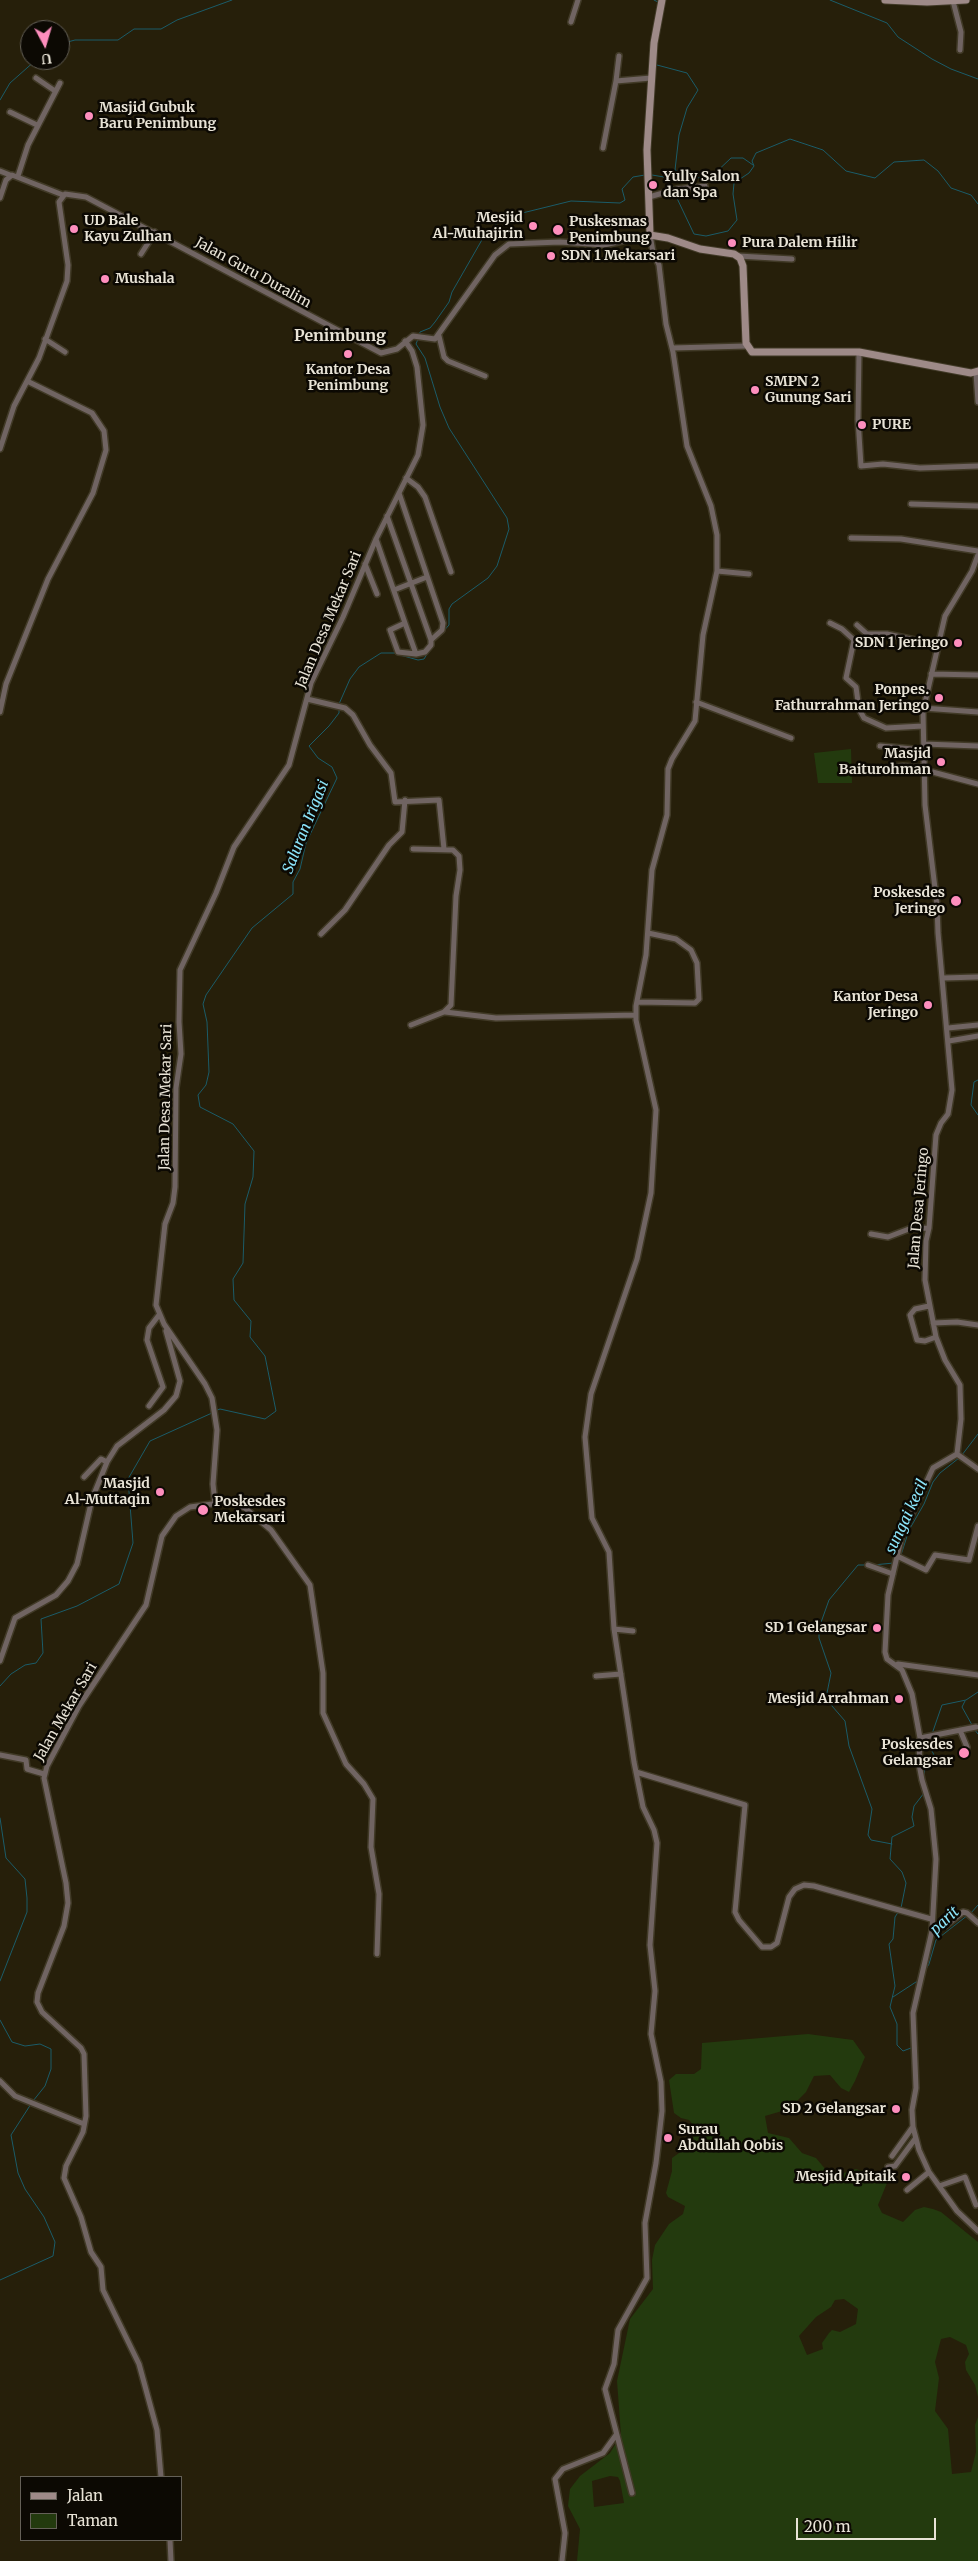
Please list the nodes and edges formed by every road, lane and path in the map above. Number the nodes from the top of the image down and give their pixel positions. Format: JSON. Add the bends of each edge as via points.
{"nodes":[{"id":1,"x":578,"y":0,"type":"edge"},
{"id":2,"x":885,"y":0,"type":"edge"},
{"id":3,"x":898,"y":0,"type":"edge"},
{"id":4,"x":966,"y":0,"type":"edge"},
{"id":5,"x":660,"y":1,"type":"edge"},
{"id":6,"x":944,"y":1,"type":"edge"},
{"id":7,"x":953,"y":1,"type":"edge"},
{"id":8,"x":571,"y":22,"type":"dead end"},
{"id":9,"x":960,"y":50,"type":"dead end"},
{"id":10,"x":619,"y":56,"type":"dead end"},
{"id":11,"x":36,"y":78,"type":"dead end"},
{"id":12,"x":651,"y":78,"type":"junction"},
{"id":13,"x":616,"y":81,"type":"junction"},
{"id":14,"x":60,"y":83,"type":"dead end"},
{"id":15,"x":55,"y":91,"type":"junction"},
{"id":16,"x":10,"y":112,"type":"dead end"},
{"id":17,"x":37,"y":125,"type":"junction"},
{"id":18,"x":603,"y":148,"type":"dead end"},
{"id":19,"x":0,"y":171,"type":"edge"},
{"id":20,"x":10,"y":175,"type":"junction"},
{"id":21,"x":18,"y":176,"type":"junction"},
{"id":22,"x":705,"y":186,"type":"dead end"},
{"id":23,"x":63,"y":195,"type":"junction"},
{"id":24,"x":649,"y":197,"type":"junction"},
{"id":25,"x":0,"y":198,"type":"edge"},
{"id":26,"x":155,"y":232,"type":"junction"},
{"id":27,"x":650,"y":232,"type":"junction"},
{"id":28,"x":142,"y":254,"type":"dead end"},
{"id":29,"x":737,"y":256,"type":"junction"},
{"id":30,"x":792,"y":259,"type":"dead end"},
{"id":31,"x":438,"y":336,"type":"junction"},
{"id":32,"x":45,"y":340,"type":"junction"},
{"id":33,"x":405,"y":342,"type":"junction"},
{"id":34,"x":747,"y":346,"type":"junction"},
{"id":35,"x":672,"y":348,"type":"junction"},
{"id":36,"x":64,"y":352,"type":"dead end"},
{"id":37,"x":859,"y":352,"type":"junction"},
{"id":38,"x":977,"y":372,"type":"edge"},
{"id":39,"x":485,"y":376,"type":"dead end"},
{"id":40,"x":27,"y":381,"type":"junction"},
{"id":41,"x":977,"y":383,"type":"edge"},
{"id":42,"x":978,"y":402,"type":"edge"},
{"id":43,"x":0,"y":449,"type":"edge"},
{"id":44,"x":978,"y":466,"type":"edge"},
{"id":45,"x":406,"y":478,"type":"junction"},
{"id":46,"x":398,"y":492,"type":"junction"},
{"id":47,"x":911,"y":504,"type":"dead end"},
{"id":48,"x":978,"y":506,"type":"edge"},
{"id":49,"x":387,"y":516,"type":"junction"},
{"id":50,"x":851,"y":538,"type":"dead end"},
{"id":51,"x":376,"y":539,"type":"junction"},
{"id":52,"x":978,"y":551,"type":"edge"},
{"id":53,"x":978,"y":555,"type":"edge"},
{"id":54,"x":365,"y":564,"type":"junction"},
{"id":55,"x":977,"y":564,"type":"edge"},
{"id":56,"x":717,"y":571,"type":"junction"},
{"id":57,"x":451,"y":572,"type":"dead end"},
{"id":58,"x":749,"y":574,"type":"dead end"},
{"id":59,"x":427,"y":577,"type":"junction"},
{"id":60,"x":410,"y":584,"type":"junction"},
{"id":61,"x":394,"y":590,"type":"junction"},
{"id":62,"x":377,"y":594,"type":"dead end"},
{"id":63,"x":405,"y":623,"type":"junction"},
{"id":64,"x":830,"y":623,"type":"dead end"},
{"id":65,"x":857,"y":625,"type":"dead end"},
{"id":66,"x":431,"y":640,"type":"junction"},
{"id":67,"x":938,"y":644,"type":"junction"},
{"id":68,"x":416,"y":654,"type":"junction"},
{"id":69,"x":931,"y":674,"type":"junction"},
{"id":70,"x":978,"y":675,"type":"edge"},
{"id":71,"x":307,"y":699,"type":"junction"},
{"id":72,"x":696,"y":702,"type":"junction"},
{"id":73,"x":923,"y":708,"type":"junction"},
{"id":74,"x":0,"y":712,"type":"edge"},
{"id":75,"x":978,"y":712,"type":"edge"},
{"id":76,"x":923,"y":726,"type":"junction"},
{"id":77,"x":791,"y":738,"type":"dead end"},
{"id":78,"x":880,"y":746,"type":"dead end"},
{"id":79,"x":978,"y":746,"type":"edge"},
{"id":80,"x":924,"y":747,"type":"junction"},
{"id":81,"x":889,"y":768,"type":"dead end"},
{"id":82,"x":925,"y":769,"type":"junction"},
{"id":83,"x":978,"y":784,"type":"edge"},
{"id":84,"x":405,"y":800,"type":"junction"},
{"id":85,"x":414,"y":849,"type":"dead end"},
{"id":86,"x":444,"y":849,"type":"junction"},
{"id":87,"x":648,"y":933,"type":"junction"},
{"id":88,"x":320,"y":934,"type":"dead end"},
{"id":89,"x":978,"y":977,"type":"edge"},
{"id":90,"x":943,"y":978,"type":"junction"},
{"id":91,"x":637,"y":1002,"type":"junction"},
{"id":92,"x":444,"y":1012,"type":"junction"},
{"id":93,"x":636,"y":1015,"type":"junction"},
{"id":94,"x":410,"y":1025,"type":"dead end"},
{"id":95,"x":978,"y":1025,"type":"edge"},
{"id":96,"x":948,"y":1028,"type":"junction"},
{"id":97,"x":978,"y":1036,"type":"edge"},
{"id":98,"x":949,"y":1041,"type":"junction"},
{"id":99,"x":929,"y":1228,"type":"junction"},
{"id":100,"x":871,"y":1234,"type":"dead end"},
{"id":101,"x":929,"y":1306,"type":"junction"},
{"id":102,"x":160,"y":1315,"type":"junction"},
{"id":103,"x":933,"y":1323,"type":"junction"},
{"id":104,"x":164,"y":1324,"type":"junction"},
{"id":105,"x":978,"y":1326,"type":"edge"},
{"id":106,"x":936,"y":1337,"type":"junction"},
{"id":107,"x":149,"y":1406,"type":"dead end"},
{"id":108,"x":962,"y":1458,"type":"junction"},
{"id":109,"x":107,"y":1462,"type":"junction"},
{"id":110,"x":978,"y":1469,"type":"edge"},
{"id":111,"x":84,"y":1477,"type":"dead end"},
{"id":112,"x":215,"y":1503,"type":"junction"},
{"id":113,"x":978,"y":1526,"type":"edge"},
{"id":114,"x":899,"y":1558,"type":"junction"},
{"id":115,"x":868,"y":1565,"type":"dead end"},
{"id":116,"x":892,"y":1574,"type":"junction"},
{"id":117,"x":614,"y":1629,"type":"junction"},
{"id":118,"x":633,"y":1631,"type":"dead end"},
{"id":119,"x":0,"y":1660,"type":"edge"},
{"id":120,"x":898,"y":1664,"type":"junction"},
{"id":121,"x":621,"y":1674,"type":"junction"},
{"id":122,"x":978,"y":1675,"type":"edge"},
{"id":123,"x":596,"y":1676,"type":"dead end"},
{"id":124,"x":976,"y":1727,"type":"dead end"},
{"id":125,"x":960,"y":1730,"type":"junction"},
{"id":126,"x":920,"y":1738,"type":"junction"},
{"id":127,"x":967,"y":1747,"type":"dead end"},
{"id":128,"x":0,"y":1754,"type":"edge"},
{"id":129,"x":636,"y":1772,"type":"junction"},
{"id":130,"x":44,"y":1774,"type":"junction"},
{"id":131,"x":931,"y":1919,"type":"junction"},
{"id":132,"x":978,"y":1923,"type":"edge"},
{"id":133,"x":932,"y":1929,"type":"junction"},
{"id":134,"x":377,"y":1954,"type":"dead end"},
{"id":135,"x":0,"y":2082,"type":"edge"},
{"id":136,"x":84,"y":2124,"type":"junction"},
{"id":137,"x":914,"y":2134,"type":"junction"},
{"id":138,"x":892,"y":2156,"type":"dead end"},
{"id":139,"x":888,"y":2167,"type":"dead end"},
{"id":140,"x":929,"y":2172,"type":"junction"},
{"id":141,"x":940,"y":2186,"type":"junction"},
{"id":142,"x":907,"y":2190,"type":"dead end"},
{"id":143,"x":976,"y":2205,"type":"dead end"},
{"id":144,"x":978,"y":2231,"type":"edge"},
{"id":145,"x":616,"y":2434,"type":"junction"},
{"id":146,"x":161,"y":2476,"type":"edge"},
{"id":147,"x":632,"y":2492,"type":"dead end"},
{"id":148,"x":170,"y":2541,"type":"edge"},
{"id":149,"x":171,"y":2561,"type":"edge"},
{"id":150,"x":562,"y":2561,"type":"edge"}],
"edges":[{"from":1,"to":8,"type":"street"},
{"from":2,"to":3,"type":"street"},
{"from":3,"to":6,"type":"street"},
{"from":4,"to":7,"type":"street"},
{"from":5,"to":12,"type":"street"},
{"from":6,"to":7,"type":"street"},
{"from":7,"to":9,"type":"street","via":[[961,32]]},
{"from":10,"to":13,"type":"street"},
{"from":11,"to":15,"type":"street"},
{"from":12,"to":13,"type":"street"},
{"from":12,"to":24,"type":"street","via":[[646,167]]},
{"from":13,"to":18,"type":"street"},
{"from":14,"to":15,"type":"street"},
{"from":15,"to":17,"type":"street"},
{"from":16,"to":17,"type":"street"},
{"from":17,"to":21,"type":"street"},
{"from":19,"to":20,"type":"street","name":"Jalan Guru Duralim"},
{"from":20,"to":21,"type":"street","name":"Jalan Guru Duralim"},
{"from":20,"to":25,"type":"street"},
{"from":21,"to":23,"type":"street","name":"Jalan Guru Duralim"},
{"from":22,"to":24,"type":"street"},
{"from":23,"to":26,"type":"street","name":"Jalan Guru Duralim","via":[[86,197]]},
{"from":23,"to":32,"type":"street","via":[[60,202],[68,274]]},
{"from":24,"to":27,"type":"street"},
{"from":26,"to":28,"type":"street"},
{"from":26,"to":33,"type":"street","name":"Jalan Guru Duralim","via":[[375,352],[388,353]]},
{"from":27,"to":29,"type":"street","via":[[700,249]]},
{"from":27,"to":31,"type":"street","via":[[604,245],[507,244],[482,272]]},
{"from":27,"to":35,"type":"street","via":[[654,255],[661,270],[666,324]]},
{"from":29,"to":30,"type":"street"},
{"from":29,"to":34,"type":"street","via":[[743,264]]},
{"from":31,"to":33,"type":"street","name":"Jalan Guru Duralim","via":[[432,339],[412,336]]},
{"from":31,"to":39,"type":"street","via":[[448,361]]},
{"from":32,"to":36,"type":"street"},
{"from":32,"to":40,"type":"street"},
{"from":33,"to":45,"type":"street","name":"Jalan Desa Mekar Sari","via":[[414,356],[423,425],[420,447]]},
{"from":34,"to":35,"type":"street"},
{"from":34,"to":37,"type":"street","via":[[757,354]]},
{"from":35,"to":56,"type":"street","via":[[687,446],[707,493],[715,523]]},
{"from":37,"to":38,"type":"street"},
{"from":37,"to":44,"type":"street","via":[[861,466]]},
{"from":38,"to":41,"type":"street"},
{"from":40,"to":43,"type":"street","via":[[14,406]]},
{"from":40,"to":74,"type":"street","via":[[92,413],[104,431],[106,450],[93,493],[48,579],[6,684]]},
{"from":41,"to":42,"type":"street"},
{"from":45,"to":46,"type":"street","name":"Jalan Desa Mekar Sari"},
{"from":45,"to":57,"type":"street","via":[[418,487],[424,497]]},
{"from":46,"to":49,"type":"street","name":"Jalan Desa Mekar Sari"},
{"from":46,"to":59,"type":"street"},
{"from":47,"to":48,"type":"street"},
{"from":49,"to":51,"type":"street","name":"Jalan Desa Mekar Sari"},
{"from":49,"to":60,"type":"street"},
{"from":50,"to":52,"type":"street","via":[[913,541]]},
{"from":51,"to":54,"type":"street","name":"Jalan Desa Mekar Sari"},
{"from":51,"to":61,"type":"street"},
{"from":53,"to":55,"type":"street","name":"Jalan Desa Jeringo"},
{"from":54,"to":62,"type":"street"},
{"from":54,"to":71,"type":"street","name":"Jalan Desa Mekar Sari","via":[[311,683]]},
{"from":55,"to":67,"type":"street","name":"Jalan Desa Jeringo","via":[[947,610]]},
{"from":56,"to":58,"type":"street"},
{"from":56,"to":72,"type":"street","via":[[704,626]]},
{"from":59,"to":60,"type":"street"},
{"from":59,"to":66,"type":"street","via":[[443,627]]},
{"from":60,"to":61,"type":"street"},
{"from":60,"to":66,"type":"street"},
{"from":61,"to":63,"type":"street"},
{"from":63,"to":68,"type":"street"},
{"from":63,"to":68,"type":"street","via":[[391,629],[390,633],[398,652]]},
{"from":64,"to":76,"type":"street","via":[[854,640],[846,678],[856,688],[859,709],[864,718],[886,728]]},
{"from":65,"to":67,"type":"street","via":[[867,634],[888,634]]},
{"from":66,"to":68,"type":"street","via":[[428,651]]},
{"from":67,"to":69,"type":"street","name":"Jalan Desa Jeringo"},
{"from":69,"to":70,"type":"street"},
{"from":69,"to":73,"type":"street","name":"Jalan Desa Jeringo"},
{"from":71,"to":84,"type":"street","via":[[345,708],[353,716],[391,774],[394,800],[399,803]]},
{"from":71,"to":102,"type":"street","name":"Jalan Desa Mekar Sari","via":[[289,765],[234,847],[180,970],[181,1054],[176,1088],[175,1187],[165,1224],[156,1303]]},
{"from":72,"to":77,"type":"street"},
{"from":72,"to":87,"type":"street","via":[[695,722],[668,769],[667,815],[651,874]]},
{"from":73,"to":75,"type":"street"},
{"from":73,"to":76,"type":"street","name":"Jalan Desa Jeringo"},
{"from":76,"to":80,"type":"street","name":"Jalan Desa Jeringo"},
{"from":78,"to":80,"type":"street"},
{"from":79,"to":80,"type":"street"},
{"from":80,"to":82,"type":"street","name":"Jalan Desa Jeringo"},
{"from":81,"to":82,"type":"street"},
{"from":82,"to":83,"type":"street"},
{"from":82,"to":90,"type":"street","name":"Jalan Desa Jeringo","via":[[925,805]]},
{"from":84,"to":86,"type":"street","via":[[439,800]]},
{"from":84,"to":88,"type":"street","via":[[402,832],[389,845],[345,910]]},
{"from":85,"to":86,"type":"street"},
{"from":86,"to":92,"type":"street","via":[[458,853],[460,870],[452,1001]]},
{"from":87,"to":91,"type":"street"},
{"from":87,"to":91,"type":"street","via":[[679,941],[691,950],[697,963],[698,999],[695,1002]]},
{"from":89,"to":90,"type":"street"},
{"from":90,"to":96,"type":"street","name":"Jalan Desa Jeringo"},
{"from":91,"to":93,"type":"street"},
{"from":92,"to":93,"type":"street","via":[[496,1018]]},
{"from":92,"to":94,"type":"street"},
{"from":93,"to":117,"type":"street","via":[[656,1110],[652,1186],[640,1246],[592,1394],[585,1437],[592,1518],[608,1552]]},
{"from":95,"to":96,"type":"street"},
{"from":96,"to":98,"type":"street","name":"Jalan Desa Jeringo"},
{"from":97,"to":98,"type":"street"},
{"from":98,"to":99,"type":"street","name":"Jalan Desa Jeringo","via":[[952,1097],[948,1114],[936,1135]]},
{"from":99,"to":100,"type":"street","via":[[909,1229],[888,1237]]},
{"from":99,"to":101,"type":"street","name":"Jalan Desa Jeringo","via":[[924,1272]]},
{"from":101,"to":103,"type":"street","name":"Jalan Desa Jeringo"},
{"from":101,"to":106,"type":"street","via":[[915,1309],[910,1315],[917,1340]]},
{"from":102,"to":104,"type":"street","name":"Jalan Desa Mekar Sari"},
{"from":102,"to":107,"type":"street","via":[[149,1328],[147,1340],[163,1387]]},
{"from":103,"to":105,"type":"street","via":[[957,1322]]},
{"from":103,"to":106,"type":"street","name":"Jalan Desa Jeringo"},
{"from":104,"to":109,"type":"street","via":[[180,1388],[164,1410],[122,1440]]},
{"from":104,"to":112,"type":"street","name":"Jalan Desa Mekar Sari","via":[[205,1384],[213,1405],[217,1438],[213,1484]]},
{"from":106,"to":108,"type":"street","name":"Jalan Desa Jeringo","via":[[960,1388]]},
{"from":108,"to":110,"type":"street"},
{"from":108,"to":114,"type":"street","via":[[938,1463],[933,1468],[906,1523]]},
{"from":109,"to":111,"type":"street","via":[[100,1460]]},
{"from":109,"to":119,"type":"street","via":[[92,1499],[77,1564],[68,1581],[56,1595],[15,1618]]},
{"from":112,"to":130,"type":"street","name":"Jalan Mekar Sari","via":[[190,1507],[170,1523],[157,1551],[146,1604],[90,1689]]},
{"from":112,"to":134,"type":"street","name":"Jalan Mekar Sari","via":[[236,1503],[264,1521],[310,1585],[323,1673],[323,1713],[346,1764],[373,1799],[370,1842],[379,1894]]},
{"from":113,"to":114,"type":"street","via":[[969,1560],[935,1555],[926,1570]]},
{"from":114,"to":116,"type":"street"},
{"from":115,"to":116,"type":"street"},
{"from":116,"to":120,"type":"street","via":[[886,1607],[885,1655],[889,1661]]},
{"from":117,"to":118,"type":"street"},
{"from":117,"to":121,"type":"street"},
{"from":120,"to":122,"type":"street"},
{"from":120,"to":126,"type":"street","via":[[910,1686]]},
{"from":121,"to":123,"type":"street"},
{"from":121,"to":129,"type":"street"},
{"from":124,"to":125,"type":"street"},
{"from":125,"to":126,"type":"street"},
{"from":125,"to":127,"type":"street"},
{"from":126,"to":131,"type":"street","via":[[918,1753],[922,1780],[932,1809],[936,1859]]},
{"from":128,"to":130,"type":"street","via":[[26,1760],[27,1769]]},
{"from":129,"to":131,"type":"street","via":[[745,1805],[735,1909],[739,1920],[762,1946],[770,1948],[777,1943],[789,1897],[801,1886],[814,1886]]},
{"from":129,"to":145,"type":"street","via":[[643,1807],[657,1843],[650,1945],[655,1991],[651,2034],[661,2082],[662,2111],[645,2223],[647,2281],[618,2330],[614,2364],[606,2386]]},
{"from":130,"to":136,"type":"street","name":"Jalan Mekar Sari","via":[[68,1904],[64,1926],[37,2002],[42,2012],[84,2054]]},
{"from":131,"to":133,"type":"street"},
{"from":132,"to":133,"type":"street","via":[[969,1914],[961,1912],[944,1926]]},
{"from":133,"to":137,"type":"street","via":[[913,2018]]},
{"from":135,"to":136,"type":"street","via":[[8,2092],[25,2101]]},
{"from":136,"to":146,"type":"street","name":"Jalan Mekar Sari","via":[[64,2178],[81,2217],[91,2252],[102,2269],[103,2290],[139,2364],[157,2430]]},
{"from":137,"to":138,"type":"street"},
{"from":137,"to":139,"type":"street","via":[[895,2166]]},
{"from":137,"to":140,"type":"street"},
{"from":140,"to":141,"type":"street"},
{"from":140,"to":142,"type":"street"},
{"from":141,"to":143,"type":"street","via":[[965,2177]]},
{"from":141,"to":144,"type":"street","via":[[957,2212]]},
{"from":145,"to":147,"type":"street"},
{"from":145,"to":150,"type":"street","via":[[603,2453],[563,2469],[555,2479],[564,2533]]},
{"from":148,"to":149,"type":"street"}]}
